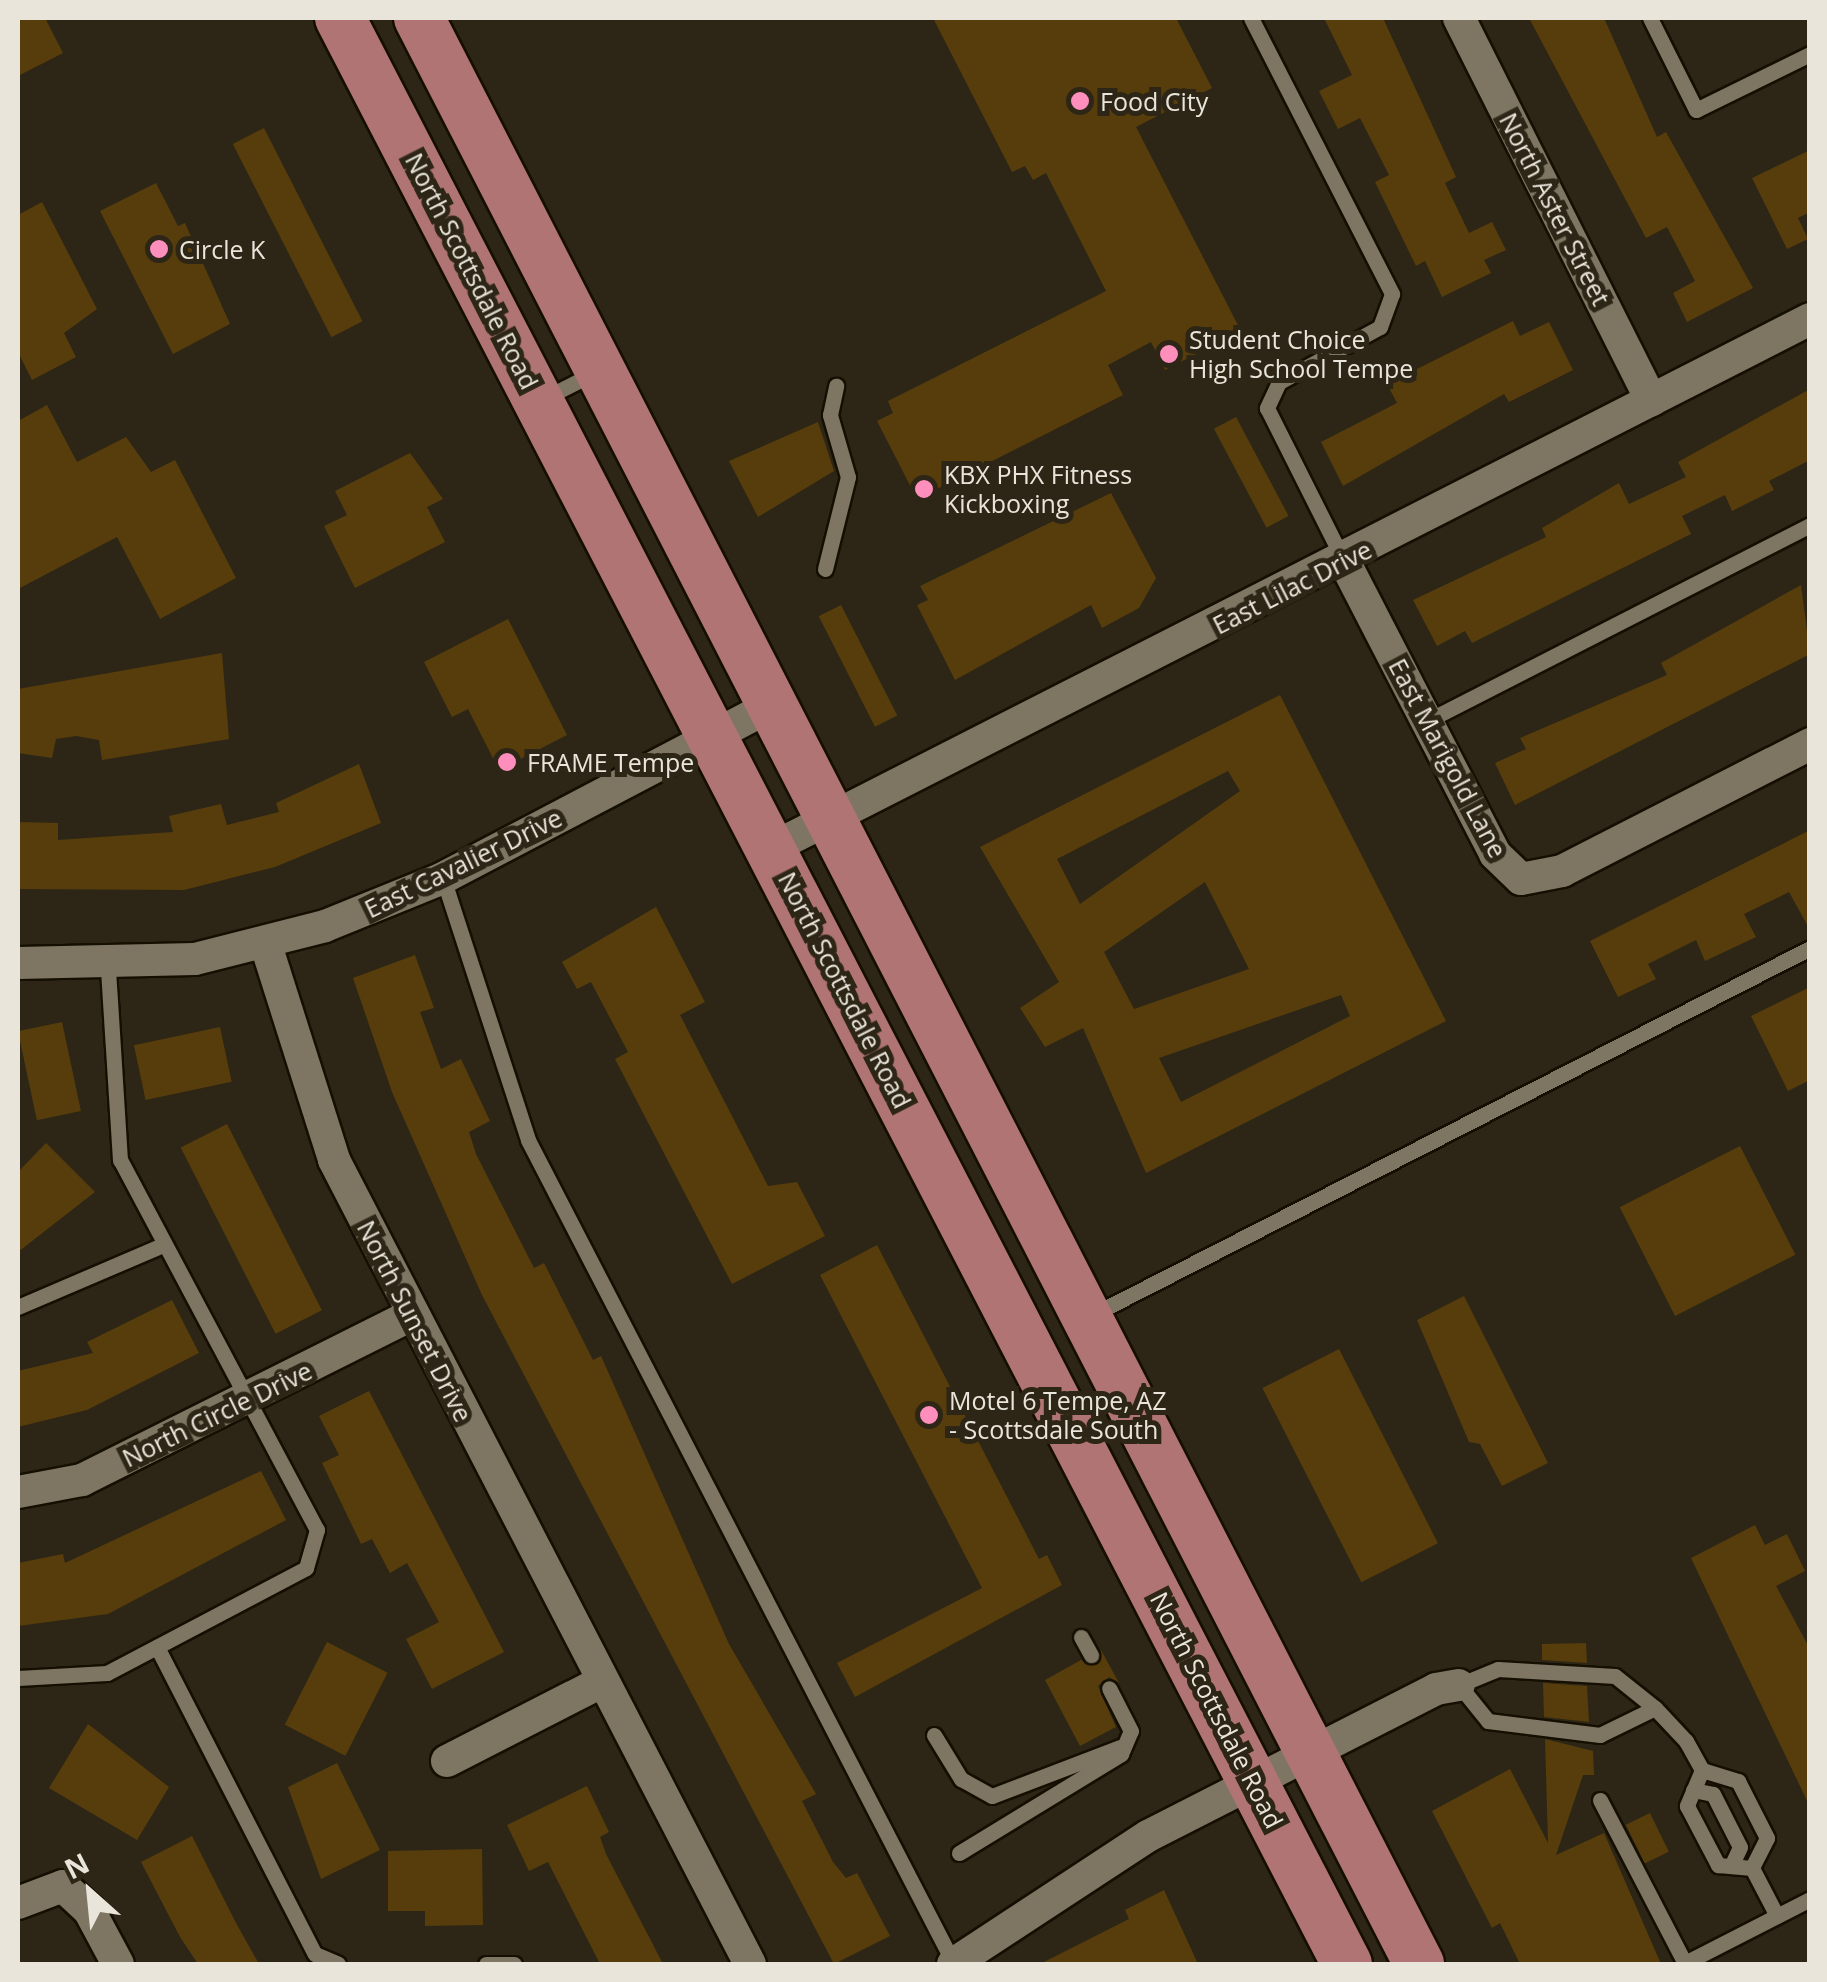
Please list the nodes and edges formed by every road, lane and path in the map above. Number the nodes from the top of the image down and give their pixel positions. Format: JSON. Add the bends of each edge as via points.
{"nodes":[{"id":1,"x":340,"y":18,"type":"edge"},
{"id":2,"x":419,"y":18,"type":"edge"},
{"id":3,"x":1251,"y":18,"type":"edge"},
{"id":4,"x":1459,"y":18,"type":"edge"},
{"id":5,"x":1650,"y":18,"type":"edge"},
{"id":6,"x":1810,"y":54,"type":"edge"},
{"id":7,"x":1810,"y":320,"type":"edge"},
{"id":8,"x":599,"y":370,"type":"junction"},
{"id":9,"x":836,"y":386,"type":"dead end"},
{"id":10,"x":539,"y":400,"type":"junction"},
{"id":11,"x":1650,"y":400,"type":"junction"},
{"id":12,"x":1810,"y":525,"type":"edge"},
{"id":13,"x":1344,"y":561,"type":"junction"},
{"id":14,"x":825,"y":568,"type":"dead end"},
{"id":15,"x":770,"y":706,"type":"junction"},
{"id":16,"x":1427,"y":722,"type":"junction"},
{"id":17,"x":714,"y":736,"type":"junction"},
{"id":18,"x":1810,"y":744,"type":"edge"},
{"id":19,"x":828,"y":818,"type":"junction"},
{"id":20,"x":772,"y":848,"type":"junction"},
{"id":21,"x":443,"y":878,"type":"junction"},
{"id":22,"x":266,"y":945,"type":"junction"},
{"id":23,"x":1810,"y":948,"type":"edge"},
{"id":24,"x":18,"y":963,"type":"edge"},
{"id":25,"x":108,"y":967,"type":"junction"},
{"id":26,"x":160,"y":1246,"type":"junction"},
{"id":27,"x":18,"y":1307,"type":"edge"},
{"id":28,"x":410,"y":1316,"type":"junction"},
{"id":29,"x":1087,"y":1318,"type":"junction"},
{"id":30,"x":247,"y":1402,"type":"junction"},
{"id":31,"x":18,"y":1492,"type":"edge"},
{"id":32,"x":1082,"y":1636,"type":"dead end"},
{"id":33,"x":157,"y":1647,"type":"junction"},
{"id":34,"x":1091,"y":1655,"type":"dead end"},
{"id":35,"x":18,"y":1678,"type":"edge"},
{"id":36,"x":603,"y":1682,"type":"junction"},
{"id":37,"x":1459,"y":1686,"type":"junction"},
{"id":38,"x":1109,"y":1688,"type":"dead end"},
{"id":39,"x":1654,"y":1708,"type":"junction"},
{"id":40,"x":934,"y":1734,"type":"dead end"},
{"id":41,"x":1130,"y":1743,"type":"junction"},
{"id":42,"x":1310,"y":1752,"type":"junction"},
{"id":43,"x":447,"y":1761,"type":"dead end"},
{"id":44,"x":1702,"y":1770,"type":"junction"},
{"id":45,"x":1253,"y":1782,"type":"junction"},
{"id":46,"x":1693,"y":1790,"type":"junction"},
{"id":47,"x":1600,"y":1800,"type":"dead end"},
{"id":48,"x":959,"y":1853,"type":"dead end"},
{"id":49,"x":1732,"y":1866,"type":"junction"},
{"id":50,"x":1752,"y":1868,"type":"junction"},
{"id":51,"x":1810,"y":1899,"type":"edge"},
{"id":52,"x":18,"y":1902,"type":"edge"},
{"id":53,"x":1777,"y":1916,"type":"junction"},
{"id":54,"x":118,"y":1964,"type":"edge"},
{"id":55,"x":338,"y":1964,"type":"edge"},
{"id":56,"x":486,"y":1964,"type":"edge"},
{"id":57,"x":514,"y":1964,"type":"edge"},
{"id":58,"x":750,"y":1964,"type":"edge"},
{"id":59,"x":953,"y":1964,"type":"edge"},
{"id":60,"x":1347,"y":1964,"type":"edge"},
{"id":61,"x":1419,"y":1964,"type":"edge"}],
"edges":[{"from":1,"to":10,"type":"main road","name":"North Scottsdale Road"},
{"from":2,"to":8,"type":"main road"},
{"from":3,"to":13,"type":"lane","via":[[1392,294],[1380,327],[1279,382],[1267,408]]},
{"from":4,"to":11,"type":"street","name":"North Aster Street"},
{"from":5,"to":6,"type":"lane","via":[[1696,110]]},
{"from":7,"to":11,"type":"street","name":"East Lilac Drive"},
{"from":8,"to":10,"type":"lane"},
{"from":8,"to":15,"type":"main road"},
{"from":9,"to":14,"type":"lane","via":[[830,415],[848,477]]},
{"from":10,"to":17,"type":"main road","name":"North Scottsdale Road"},
{"from":11,"to":13,"type":"street","name":"East Lilac Drive"},
{"from":12,"to":16,"type":"lane"},
{"from":13,"to":16,"type":"street","name":"East Marigold Lane"},
{"from":13,"to":19,"type":"street","name":"East Lilac Drive"},
{"from":15,"to":17,"type":"street","name":"East Cavalier Drive"},
{"from":15,"to":19,"type":"main road"},
{"from":16,"to":18,"type":"street","name":"East Marigold Lane","via":[[1495,854],[1521,879],[1562,870]]},
{"from":17,"to":20,"type":"main road","name":"North Scottsdale Road"},
{"from":17,"to":21,"type":"street","name":"East Cavalier Drive"},
{"from":19,"to":20,"type":"street","name":"East Lilac Drive"},
{"from":19,"to":29,"type":"main road"},
{"from":20,"to":45,"type":"main road","name":"North Scottsdale Road"},
{"from":21,"to":22,"type":"street","name":"East Cavalier Drive"},
{"from":21,"to":59,"type":"lane","via":[[528,1140]]},
{"from":22,"to":25,"type":"street","name":"East Cavalier Drive"},
{"from":22,"to":28,"type":"street","name":"North Sunset Drive","via":[[334,1160]]},
{"from":23,"to":29,"type":"lane"},
{"from":24,"to":25,"type":"street","name":"East Cavalier Drive"},
{"from":25,"to":26,"type":"lane","via":[[120,1160]]},
{"from":26,"to":27,"type":"lane"},
{"from":26,"to":30,"type":"lane"},
{"from":28,"to":30,"type":"street","name":"North Circle Drive"},
{"from":28,"to":36,"type":"street","name":"North Sunset Drive"},
{"from":29,"to":42,"type":"main road"},
{"from":30,"to":31,"type":"street","name":"North Circle Drive","via":[[82,1480]]},
{"from":30,"to":33,"type":"lane","via":[[317,1530],[306,1568]]},
{"from":32,"to":34,"type":"lane"},
{"from":33,"to":35,"type":"lane","via":[[108,1673]]},
{"from":33,"to":55,"type":"lane","via":[[316,1954]]},
{"from":36,"to":43,"type":"street"},
{"from":36,"to":58,"type":"street","name":"North Sunset Drive"},
{"from":37,"to":39,"type":"lane","via":[[1498,1669],[1603,1675]]},
{"from":37,"to":39,"type":"lane","via":[[1488,1721],[1600,1735]]},
{"from":37,"to":42,"type":"street"},
{"from":38,"to":41,"type":"lane"},
{"from":39,"to":44,"type":"lane"},
{"from":40,"to":41,"type":"lane","via":[[962,1778],[992,1796],[1030,1789]]},
{"from":41,"to":48,"type":"lane","via":[[1070,1790]]},
{"from":42,"to":45,"type":"street"},
{"from":42,"to":61,"type":"main road"},
{"from":44,"to":46,"type":"lane"},
{"from":44,"to":50,"type":"lane","via":[[1738,1781],[1767,1838]]},
{"from":45,"to":59,"type":"street","via":[[1148,1836]]},
{"from":45,"to":60,"type":"main road","name":"North Scottsdale Road"},
{"from":46,"to":49,"type":"lane","via":[[1687,1806],[1718,1865]]},
{"from":46,"to":49,"type":"lane","via":[[1713,1794],[1740,1846]]},
{"from":47,"to":53,"type":"lane","via":[[1685,1963]]},
{"from":49,"to":50,"type":"lane"},
{"from":50,"to":53,"type":"lane"},
{"from":51,"to":53,"type":"lane"},
{"from":52,"to":54,"type":"street","via":[[64,1886],[88,1910]]},
{"from":56,"to":57,"type":"lane"}]}
